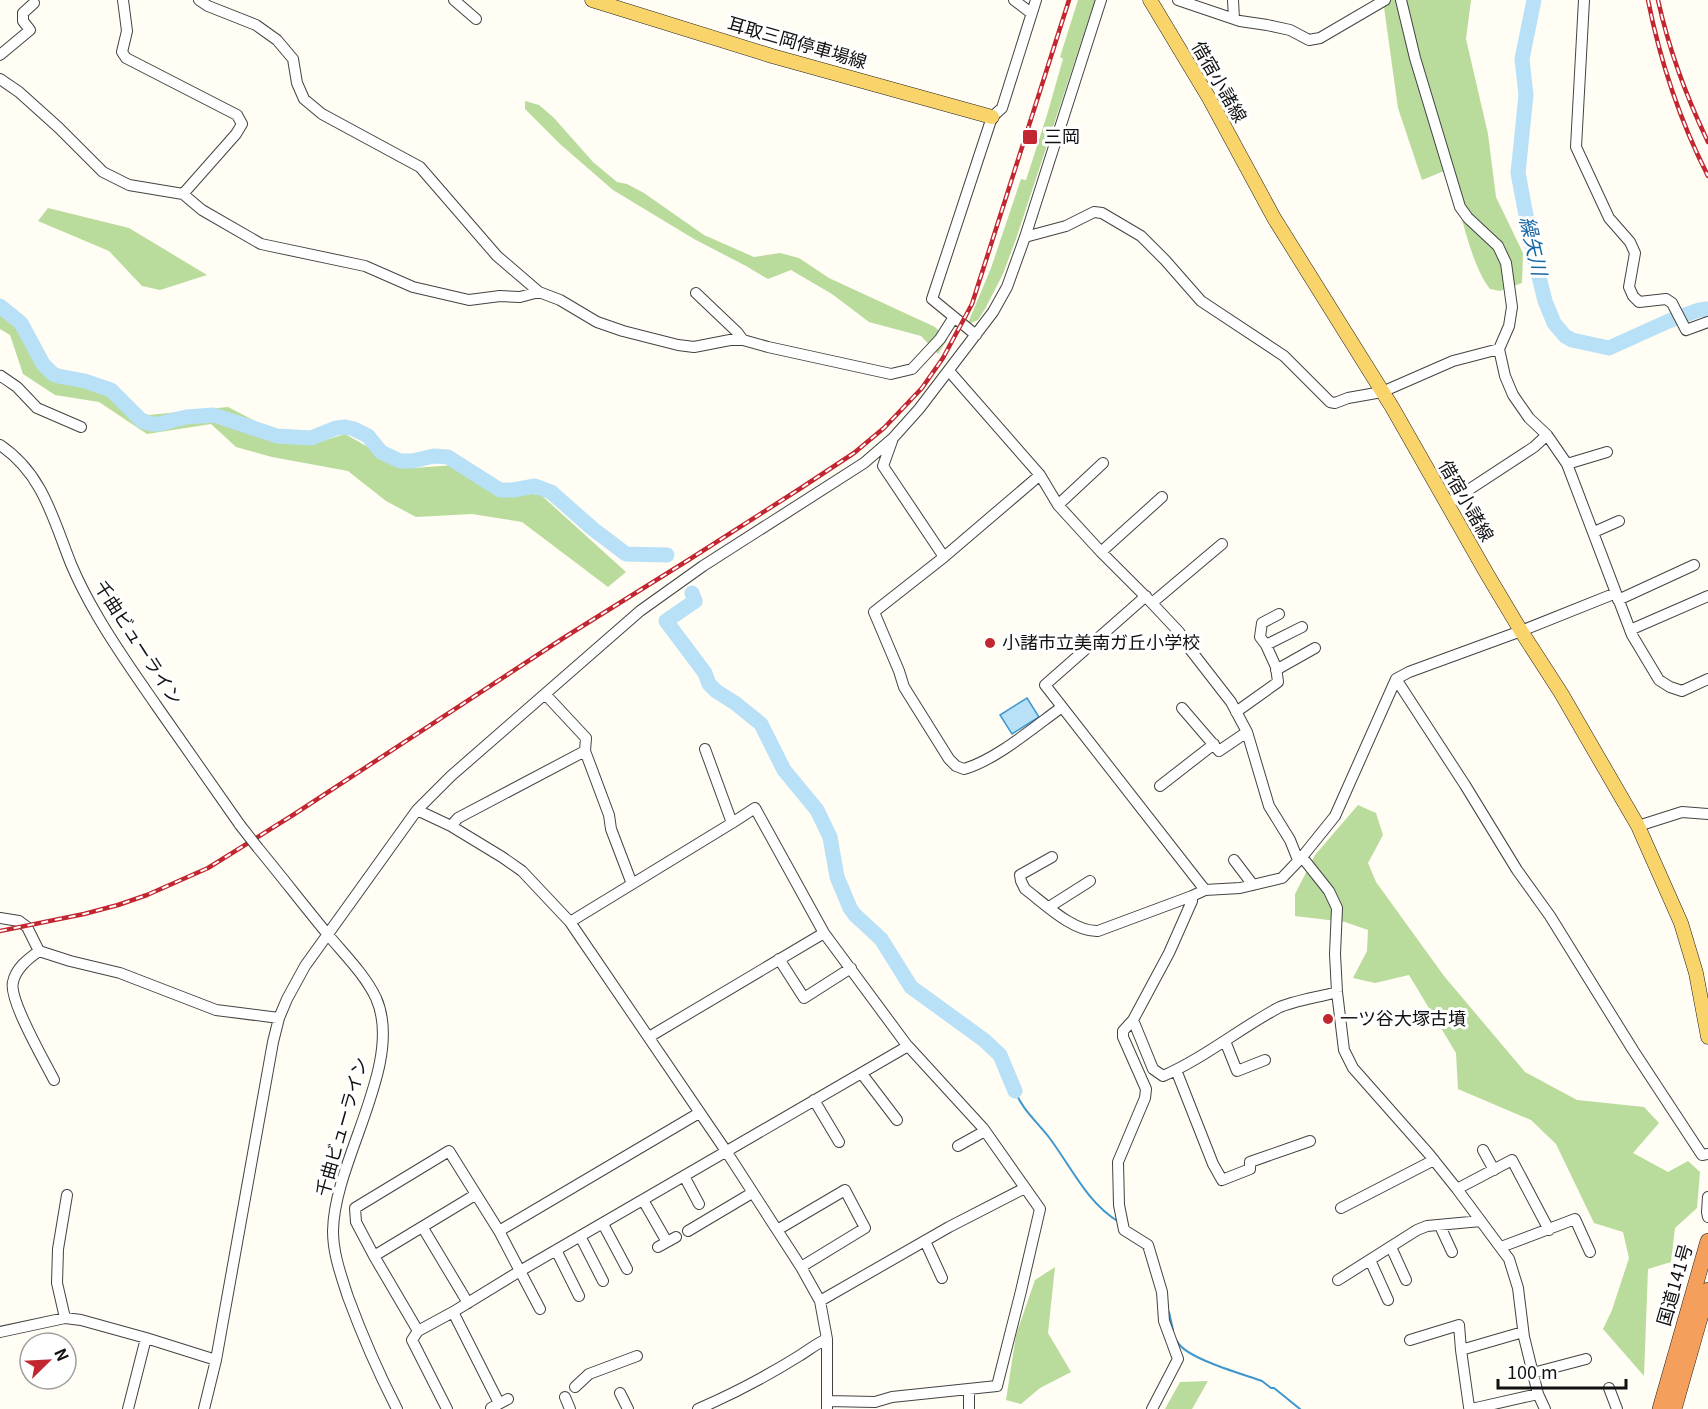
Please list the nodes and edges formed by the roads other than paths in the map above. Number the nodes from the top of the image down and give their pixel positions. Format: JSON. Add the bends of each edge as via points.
{"nodes":[{"id":1,"x":123,"y":0,"type":"edge"},
{"id":2,"x":199,"y":0,"type":"edge"},
{"id":3,"x":454,"y":0,"type":"edge"},
{"id":4,"x":592,"y":0,"type":"edge"},
{"id":5,"x":1014,"y":0,"type":"edge"},
{"id":6,"x":1036,"y":0,"type":"edge"},
{"id":7,"x":1101,"y":0,"type":"edge"},
{"id":8,"x":1150,"y":0,"type":"edge"},
{"id":9,"x":1178,"y":0,"type":"edge"},
{"id":10,"x":1233,"y":0,"type":"edge"},
{"id":11,"x":1385,"y":0,"type":"edge"},
{"id":12,"x":1401,"y":0,"type":"edge"},
{"id":13,"x":1584,"y":0,"type":"edge"},
{"id":14,"x":34,"y":3,"type":"dead end"},
{"id":15,"x":620,"y":4,"type":"edge"},
{"id":16,"x":1368,"y":5,"type":"edge"},
{"id":17,"x":1031,"y":13,"type":"junction"},
{"id":18,"x":476,"y":19,"type":"dead end"},
{"id":19,"x":1234,"y":19,"type":"junction"},
{"id":20,"x":0,"y":55,"type":"edge"},
{"id":21,"x":0,"y":79,"type":"edge"},
{"id":22,"x":992,"y":117,"type":"junction"},
{"id":23,"x":183,"y":194,"type":"junction"},
{"id":24,"x":1025,"y":237,"type":"junction"},
{"id":25,"x":539,"y":292,"type":"junction"},
{"id":26,"x":696,"y":293,"type":"dead end"},
{"id":27,"x":954,"y":317,"type":"junction"},
{"id":28,"x":1708,"y":322,"type":"edge"},
{"id":29,"x":976,"y":335,"type":"junction"},
{"id":30,"x":743,"y":340,"type":"junction"},
{"id":31,"x":1499,"y":349,"type":"junction"},
{"id":32,"x":948,"y":371,"type":"junction"},
{"id":33,"x":0,"y":377,"type":"edge"},
{"id":34,"x":1382,"y":392,"type":"junction"},
{"id":35,"x":81,"y":427,"type":"dead end"},
{"id":36,"x":1547,"y":435,"type":"junction"},
{"id":37,"x":893,"y":438,"type":"junction"},
{"id":38,"x":0,"y":446,"type":"edge"},
{"id":39,"x":1607,"y":452,"type":"dead end"},
{"id":40,"x":1103,"y":463,"type":"dead end"},
{"id":41,"x":1567,"y":464,"type":"junction"},
{"id":42,"x":1040,"y":475,"type":"junction"},
{"id":43,"x":1162,"y":497,"type":"dead end"},
{"id":44,"x":1447,"y":504,"type":"junction"},
{"id":45,"x":1058,"y":505,"type":"junction"},
{"id":46,"x":1619,"y":521,"type":"dead end"},
{"id":47,"x":1594,"y":532,"type":"junction"},
{"id":48,"x":1222,"y":544,"type":"dead end"},
{"id":49,"x":1101,"y":552,"type":"junction"},
{"id":50,"x":944,"y":557,"type":"junction"},
{"id":51,"x":1694,"y":565,"type":"dead end"},
{"id":52,"x":1617,"y":596,"type":"junction"},
{"id":53,"x":1708,"y":596,"type":"edge"},
{"id":54,"x":1149,"y":599,"type":"junction"},
{"id":55,"x":1279,"y":614,"type":"dead end"},
{"id":56,"x":1302,"y":627,"type":"dead end"},
{"id":57,"x":1630,"y":630,"type":"junction"},
{"id":58,"x":1521,"y":631,"type":"junction"},
{"id":59,"x":1266,"y":645,"type":"junction"},
{"id":60,"x":1316,"y":648,"type":"dead end"},
{"id":61,"x":1276,"y":670,"type":"junction"},
{"id":62,"x":1396,"y":679,"type":"junction"},
{"id":63,"x":1708,"y":679,"type":"edge"},
{"id":64,"x":545,"y":694,"type":"junction"},
{"id":65,"x":1062,"y":707,"type":"junction"},
{"id":66,"x":1182,"y":708,"type":"dead end"},
{"id":67,"x":1236,"y":712,"type":"junction"},
{"id":68,"x":1247,"y":732,"type":"junction"},
{"id":69,"x":1214,"y":744,"type":"junction"},
{"id":70,"x":705,"y":748,"type":"dead end"},
{"id":71,"x":585,"y":751,"type":"junction"},
{"id":72,"x":1160,"y":786,"type":"dead end"},
{"id":73,"x":417,"y":810,"type":"junction"},
{"id":74,"x":1708,"y":814,"type":"edge"},
{"id":75,"x":732,"y":823,"type":"junction"},
{"id":76,"x":451,"y":826,"type":"junction"},
{"id":77,"x":1638,"y":826,"type":"junction"},
{"id":78,"x":1052,"y":857,"type":"dead end"},
{"id":79,"x":1300,"y":858,"type":"junction"},
{"id":80,"x":1234,"y":860,"type":"dead end"},
{"id":81,"x":1090,"y":881,"type":"dead end"},
{"id":82,"x":632,"y":884,"type":"junction"},
{"id":83,"x":1253,"y":885,"type":"junction"},
{"id":84,"x":1205,"y":890,"type":"junction"},
{"id":85,"x":1192,"y":896,"type":"junction"},
{"id":86,"x":1049,"y":907,"type":"junction"},
{"id":87,"x":0,"y":918,"type":"edge"},
{"id":88,"x":570,"y":922,"type":"junction"},
{"id":89,"x":824,"y":933,"type":"junction"},
{"id":90,"x":327,"y":934,"type":"junction"},
{"id":91,"x":39,"y":951,"type":"junction"},
{"id":92,"x":779,"y":959,"type":"junction"},
{"id":93,"x":850,"y":968,"type":"junction"},
{"id":94,"x":1336,"y":992,"type":"junction"},
{"id":95,"x":279,"y":1018,"type":"junction"},
{"id":96,"x":1133,"y":1020,"type":"junction"},
{"id":97,"x":648,"y":1037,"type":"junction"},
{"id":98,"x":1708,"y":1038,"type":"edge"},
{"id":99,"x":1225,"y":1041,"type":"junction"},
{"id":100,"x":909,"y":1048,"type":"junction"},
{"id":101,"x":1265,"y":1060,"type":"dead end"},
{"id":102,"x":1176,"y":1070,"type":"junction"},
{"id":103,"x":862,"y":1074,"type":"junction"},
{"id":104,"x":54,"y":1080,"type":"dead end"},
{"id":105,"x":814,"y":1100,"type":"junction"},
{"id":106,"x":699,"y":1113,"type":"junction"},
{"id":107,"x":897,"y":1120,"type":"dead end"},
{"id":108,"x":985,"y":1131,"type":"junction"},
{"id":109,"x":1310,"y":1141,"type":"dead end"},
{"id":110,"x":839,"y":1142,"type":"dead end"},
{"id":111,"x":958,"y":1146,"type":"dead end"},
{"id":112,"x":1483,"y":1150,"type":"dead end"},
{"id":113,"x":726,"y":1151,"type":"junction"},
{"id":114,"x":1708,"y":1154,"type":"edge"},
{"id":115,"x":1434,"y":1160,"type":"junction"},
{"id":116,"x":1494,"y":1170,"type":"junction"},
{"id":117,"x":684,"y":1176,"type":"junction"},
{"id":118,"x":1025,"y":1188,"type":"junction"},
{"id":119,"x":1457,"y":1189,"type":"junction"},
{"id":120,"x":752,"y":1193,"type":"junction"},
{"id":121,"x":67,"y":1195,"type":"dead end"},
{"id":122,"x":475,"y":1196,"type":"junction"},
{"id":123,"x":1708,"y":1197,"type":"edge"},
{"id":124,"x":644,"y":1200,"type":"junction"},
{"id":125,"x":699,"y":1204,"type":"dead end"},
{"id":126,"x":1341,"y":1208,"type":"dead end"},
{"id":127,"x":1708,"y":1217,"type":"edge"},
{"id":128,"x":1481,"y":1221,"type":"junction"},
{"id":129,"x":603,"y":1224,"type":"junction"},
{"id":130,"x":1440,"y":1226,"type":"junction"},
{"id":131,"x":423,"y":1228,"type":"junction"},
{"id":132,"x":777,"y":1230,"type":"junction"},
{"id":133,"x":1549,"y":1230,"type":"junction"},
{"id":134,"x":499,"y":1231,"type":"junction"},
{"id":135,"x":688,"y":1231,"type":"dead end"},
{"id":136,"x":580,"y":1236,"type":"junction"},
{"id":137,"x":925,"y":1241,"type":"junction"},
{"id":138,"x":1708,"y":1241,"type":"edge"},
{"id":139,"x":667,"y":1242,"type":"dead end"},
{"id":140,"x":1391,"y":1246,"type":"junction"},
{"id":141,"x":1501,"y":1247,"type":"junction"},
{"id":142,"x":556,"y":1250,"type":"junction"},
{"id":143,"x":1452,"y":1252,"type":"dead end"},
{"id":144,"x":1590,"y":1252,"type":"dead end"},
{"id":145,"x":374,"y":1256,"type":"junction"},
{"id":146,"x":1370,"y":1260,"type":"junction"},
{"id":147,"x":801,"y":1267,"type":"junction"},
{"id":148,"x":627,"y":1269,"type":"dead end"},
{"id":149,"x":520,"y":1271,"type":"junction"},
{"id":150,"x":942,"y":1278,"type":"dead end"},
{"id":151,"x":1338,"y":1280,"type":"dead end"},
{"id":152,"x":1406,"y":1280,"type":"dead end"},
{"id":153,"x":603,"y":1281,"type":"dead end"},
{"id":154,"x":1708,"y":1290,"type":"edge"},
{"id":155,"x":579,"y":1296,"type":"dead end"},
{"id":156,"x":1388,"y":1300,"type":"dead end"},
{"id":157,"x":820,"y":1302,"type":"junction"},
{"id":158,"x":468,"y":1303,"type":"junction"},
{"id":159,"x":540,"y":1309,"type":"dead end"},
{"id":160,"x":453,"y":1312,"type":"junction"},
{"id":161,"x":65,"y":1318,"type":"junction"},
{"id":162,"x":418,"y":1331,"type":"junction"},
{"id":163,"x":0,"y":1332,"type":"edge"},
{"id":164,"x":1523,"y":1332,"type":"junction"},
{"id":165,"x":146,"y":1338,"type":"junction"},
{"id":166,"x":827,"y":1338,"type":"junction"},
{"id":167,"x":1410,"y":1340,"type":"dead end"},
{"id":168,"x":1461,"y":1350,"type":"junction"},
{"id":169,"x":637,"y":1356,"type":"dead end"},
{"id":170,"x":1586,"y":1359,"type":"dead end"},
{"id":171,"x":216,"y":1360,"type":"junction"},
{"id":172,"x":1533,"y":1373,"type":"junction"},
{"id":173,"x":575,"y":1387,"type":"dead end"},
{"id":174,"x":1609,"y":1388,"type":"dead end"},
{"id":175,"x":969,"y":1389,"type":"junction"},
{"id":176,"x":621,"y":1393,"type":"dead end"},
{"id":177,"x":1538,"y":1394,"type":"junction"},
{"id":178,"x":911,"y":1396,"type":"junction"},
{"id":179,"x":565,"y":1397,"type":"dead end"},
{"id":180,"x":500,"y":1403,"type":"edge"},
{"id":181,"x":827,"y":1405,"type":"edge"},
{"id":182,"x":128,"y":1409,"type":"edge"},
{"id":183,"x":204,"y":1409,"type":"edge"},
{"id":184,"x":397,"y":1409,"type":"edge"},
{"id":185,"x":447,"y":1409,"type":"edge"},
{"id":186,"x":570,"y":1409,"type":"edge"},
{"id":187,"x":628,"y":1409,"type":"edge"},
{"id":188,"x":698,"y":1409,"type":"edge"},
{"id":189,"x":911,"y":1409,"type":"edge"},
{"id":190,"x":969,"y":1409,"type":"edge"},
{"id":191,"x":1152,"y":1409,"type":"edge"},
{"id":192,"x":1545,"y":1409,"type":"edge"},
{"id":193,"x":1617,"y":1409,"type":"edge"},
{"id":194,"x":1660,"y":1409,"type":"edge"},
{"id":195,"x":1674,"y":1409,"type":"edge"}],
"edges":[{"from":1,"to":23,"type":"street","via":[[127,31],[122,52],[126,58],[237,116],[242,124]]},
{"from":2,"to":25,"type":"street","via":[[256,25],[277,40],[293,59],[304,99],[322,114],[420,167],[497,256]]},
{"from":3,"to":18,"type":"street"},
{"from":4,"to":15,"type":"main road","name":"耳取三岡停車場線"},
{"from":5,"to":17,"type":"street"},
{"from":6,"to":17,"type":"street"},
{"from":7,"to":24,"type":"street"},
{"from":8,"to":34,"type":"main road","name":"借宿小諸線","via":[[1274,218]]},
{"from":9,"to":19,"type":"street"},
{"from":10,"to":19,"type":"street"},
{"from":11,"to":16,"type":"street"},
{"from":12,"to":31,"type":"street","via":[[1460,207],[1498,246],[1506,263],[1512,308]]},
{"from":13,"to":28,"type":"street","via":[[1576,147],[1609,218],[1635,253],[1629,287],[1639,302],[1666,299],[1672,303],[1686,330]]},
{"from":14,"to":20,"type":"street","via":[[23,13],[23,21],[30,30]]},
{"from":15,"to":22,"type":"main road","name":"耳取三岡停車場線","via":[[772,56]]},
{"from":16,"to":19,"type":"street","via":[[1320,38],[1309,40],[1290,30]]},
{"from":17,"to":22,"type":"street","via":[[1002,108]]},
{"from":21,"to":23,"type":"street","via":[[59,128],[102,172],[129,185]]},
{"from":22,"to":27,"type":"street","via":[[932,299]]},
{"from":23,"to":25,"type":"street","via":[[202,210],[261,244],[365,266],[413,287],[469,300]]},
{"from":24,"to":29,"type":"street","via":[[1007,287]]},
{"from":24,"to":34,"type":"street","via":[[1066,226],[1094,212],[1102,213],[1141,236],[1201,301],[1284,356],[1330,402]]},
{"from":25,"to":30,"type":"street","via":[[597,322],[678,345]]},
{"from":26,"to":30,"type":"street"},
{"from":27,"to":29,"type":"street"},
{"from":27,"to":30,"type":"street","via":[[912,369],[891,374]]},
{"from":29,"to":32,"type":"street"},
{"from":31,"to":34,"type":"street","via":[[1453,361]]},
{"from":31,"to":36,"type":"street","via":[[1504,376],[1513,395]]},
{"from":32,"to":37,"type":"street"},
{"from":32,"to":42,"type":"street"},
{"from":33,"to":35,"type":"street","via":[[17,387],[37,408]]},
{"from":34,"to":44,"type":"main road","name":"借宿小諸線"},
{"from":36,"to":41,"type":"street"},
{"from":36,"to":44,"type":"street"},
{"from":37,"to":50,"type":"street","via":[[883,466]]},
{"from":37,"to":64,"type":"street","via":[[864,463],[640,611]]},
{"from":38,"to":90,"type":"street","name":"千曲ビューライン","bridge":true,"via":[[37,481],[72,566],[117,649],[240,825]]},
{"from":39,"to":41,"type":"street"},
{"from":40,"to":45,"type":"street"},
{"from":41,"to":47,"type":"street"},
{"from":42,"to":45,"type":"street"},
{"from":42,"to":50,"type":"street"},
{"from":43,"to":49,"type":"street"},
{"from":44,"to":58,"type":"main road","name":"借宿小諸線"},
{"from":45,"to":49,"type":"street"},
{"from":46,"to":47,"type":"street"},
{"from":47,"to":52,"type":"street"},
{"from":48,"to":54,"type":"street"},
{"from":49,"to":54,"type":"street"},
{"from":50,"to":65,"type":"street","via":[[874,612],[904,687],[949,759],[964,770],[974,766]]},
{"from":51,"to":52,"type":"street"},
{"from":52,"to":57,"type":"street"},
{"from":52,"to":58,"type":"street"},
{"from":53,"to":57,"type":"street"},
{"from":54,"to":65,"type":"street","via":[[1045,685]]},
{"from":54,"to":67,"type":"street","via":[[1179,632]]},
{"from":55,"to":59,"type":"street","via":[[1262,623],[1260,637]]},
{"from":56,"to":59,"type":"street"},
{"from":57,"to":63,"type":"street","via":[[1659,680],[1670,687],[1682,691]]},
{"from":58,"to":62,"type":"street"},
{"from":58,"to":77,"type":"main road","name":"借宿小諸線"},
{"from":59,"to":61,"type":"street"},
{"from":60,"to":61,"type":"street"},
{"from":61,"to":67,"type":"street","via":[[1278,682]]},
{"from":62,"to":79,"type":"street","via":[[1335,816]]},
{"from":62,"to":114,"type":"street","via":[[1702,1155]]},
{"from":64,"to":71,"type":"street","via":[[586,738]]},
{"from":64,"to":73,"type":"street"},
{"from":65,"to":84,"type":"street"},
{"from":66,"to":69,"type":"street"},
{"from":67,"to":68,"type":"street"},
{"from":68,"to":69,"type":"street","via":[[1219,751]]},
{"from":68,"to":79,"type":"street","via":[[1269,806]]},
{"from":69,"to":72,"type":"street"},
{"from":70,"to":75,"type":"street"},
{"from":71,"to":76,"type":"street","via":[[458,818]]},
{"from":71,"to":82,"type":"street"},
{"from":73,"to":76,"type":"street"},
{"from":73,"to":90,"type":"street"},
{"from":74,"to":77,"type":"street","via":[[1682,812]]},
{"from":75,"to":82,"type":"street"},
{"from":75,"to":89,"type":"street","via":[[755,808]]},
{"from":76,"to":88,"type":"street","via":[[522,871]]},
{"from":77,"to":98,"type":"main road","name":"借宿小諸線","via":[[1681,923],[1696,973]]},
{"from":78,"to":86,"type":"street","via":[[1020,875],[1025,889]]},
{"from":79,"to":83,"type":"street","via":[[1282,878]]},
{"from":79,"to":94,"type":"street","via":[[1329,891],[1336,909]]},
{"from":80,"to":83,"type":"street"},
{"from":81,"to":86,"type":"street"},
{"from":82,"to":88,"type":"street"},
{"from":83,"to":84,"type":"street"},
{"from":84,"to":85,"type":"street"},
{"from":85,"to":86,"type":"street","via":[[1098,932],[1074,926]]},
{"from":85,"to":96,"type":"street","via":[[1169,953]]},
{"from":87,"to":91,"type":"street","via":[[19,921],[27,927]]},
{"from":88,"to":97,"type":"street"},
{"from":89,"to":92,"type":"street"},
{"from":89,"to":93,"type":"street"},
{"from":90,"to":95,"type":"street","via":[[294,984]]},
{"from":90,"to":184,"type":"street","name":"千曲ビューライン","via":[[376,998],[382,1021],[382,1048],[372,1091],[339,1186],[333,1232],[337,1264],[356,1317],[376,1370]]},
{"from":91,"to":95,"type":"street","via":[[120,973],[216,1010]]},
{"from":91,"to":104,"type":"street","via":[[23,963],[12,984],[16,1003]]},
{"from":92,"to":93,"type":"street","via":[[804,998]]},
{"from":92,"to":97,"type":"street"},
{"from":93,"to":100,"type":"street"},
{"from":94,"to":99,"type":"street","via":[[1281,1007]]},
{"from":94,"to":115,"type":"street","via":[[1344,1050],[1353,1068]]},
{"from":95,"to":171,"type":"street"},
{"from":96,"to":102,"type":"street","via":[[1153,1069],[1163,1076]]},
{"from":96,"to":191,"type":"street","via":[[1123,1030],[1123,1037],[1146,1089],[1118,1162],[1119,1205],[1124,1230],[1148,1245],[1162,1292],[1164,1321],[1178,1359]]},
{"from":97,"to":106,"type":"street"},
{"from":99,"to":101,"type":"street","via":[[1237,1071]]},
{"from":99,"to":102,"type":"street"},
{"from":100,"to":103,"type":"street"},
{"from":100,"to":108,"type":"street"},
{"from":102,"to":109,"type":"street","via":[[1222,1180],[1250,1169],[1250,1162]]},
{"from":103,"to":105,"type":"street"},
{"from":103,"to":107,"type":"street"},
{"from":105,"to":110,"type":"street"},
{"from":105,"to":113,"type":"street"},
{"from":106,"to":113,"type":"street"},
{"from":106,"to":134,"type":"street"},
{"from":108,"to":111,"type":"street"},
{"from":108,"to":118,"type":"street"},
{"from":112,"to":116,"type":"street"},
{"from":113,"to":117,"type":"street"},
{"from":113,"to":120,"type":"street"},
{"from":115,"to":119,"type":"street"},
{"from":115,"to":126,"type":"street"},
{"from":116,"to":119,"type":"street"},
{"from":116,"to":133,"type":"street","via":[[1512,1161]]},
{"from":117,"to":124,"type":"street"},
{"from":117,"to":125,"type":"street"},
{"from":118,"to":137,"type":"street"},
{"from":118,"to":175,"type":"street","via":[[1040,1209],[997,1386]]},
{"from":119,"to":128,"type":"street"},
{"from":120,"to":132,"type":"street"},
{"from":120,"to":135,"type":"street"},
{"from":121,"to":161,"type":"street","via":[[57,1283]]},
{"from":122,"to":131,"type":"street"},
{"from":122,"to":134,"type":"street"},
{"from":122,"to":145,"type":"street","via":[[449,1151],[395,1183],[355,1208],[356,1222]]},
{"from":123,"to":127,"type":"street"},
{"from":124,"to":129,"type":"street"},
{"from":124,"to":139,"type":"street"},
{"from":128,"to":130,"type":"street"},
{"from":128,"to":141,"type":"street"},
{"from":129,"to":136,"type":"street"},
{"from":129,"to":148,"type":"street"},
{"from":130,"to":140,"type":"street","via":[[1417,1230]]},
{"from":130,"to":143,"type":"street"},
{"from":131,"to":145,"type":"street"},
{"from":131,"to":158,"type":"street"},
{"from":132,"to":147,"type":"street"},
{"from":132,"to":147,"type":"street","via":[[845,1191],[866,1228]]},
{"from":133,"to":141,"type":"street"},
{"from":133,"to":144,"type":"street","via":[[1575,1219]]},
{"from":134,"to":149,"type":"street"},
{"from":136,"to":142,"type":"street"},
{"from":136,"to":153,"type":"street"},
{"from":137,"to":150,"type":"street"},
{"from":137,"to":157,"type":"street"},
{"from":138,"to":194,"type":"highway","name":"国道141号"},
{"from":140,"to":146,"type":"street"},
{"from":140,"to":152,"type":"street"},
{"from":141,"to":164,"type":"street","via":[[1514,1272]]},
{"from":142,"to":149,"type":"street"},
{"from":142,"to":155,"type":"street"},
{"from":145,"to":162,"type":"street"},
{"from":146,"to":151,"type":"street"},
{"from":146,"to":156,"type":"street"},
{"from":147,"to":157,"type":"street"},
{"from":149,"to":158,"type":"street"},
{"from":149,"to":159,"type":"street"},
{"from":154,"to":195,"type":"highway","name":"国道141号"},
{"from":157,"to":166,"type":"street"},
{"from":158,"to":160,"type":"street"},
{"from":160,"to":162,"type":"street"},
{"from":160,"to":180,"type":"street"},
{"from":161,"to":163,"type":"street"},
{"from":161,"to":165,"type":"street"},
{"from":162,"to":185,"type":"street","via":[[412,1340]]},
{"from":164,"to":168,"type":"street"},
{"from":164,"to":172,"type":"street"},
{"from":165,"to":171,"type":"street"},
{"from":165,"to":182,"type":"street"},
{"from":166,"to":181,"type":"street"},
{"from":166,"to":188,"type":"street","via":[[723,1399]]},
{"from":167,"to":168,"type":"street","via":[[1459,1325]]},
{"from":168,"to":177,"type":"street","via":[[1469,1407]]},
{"from":169,"to":173,"type":"street","via":[[589,1374]]},
{"from":170,"to":172,"type":"street"},
{"from":171,"to":183,"type":"street"},
{"from":172,"to":177,"type":"street"},
{"from":174,"to":193,"type":"street"},
{"from":175,"to":178,"type":"street"},
{"from":175,"to":190,"type":"street"},
{"from":176,"to":187,"type":"street"},
{"from":177,"to":192,"type":"street"},
{"from":178,"to":181,"type":"street"},
{"from":178,"to":189,"type":"street"},
{"from":179,"to":186,"type":"street"}]}
